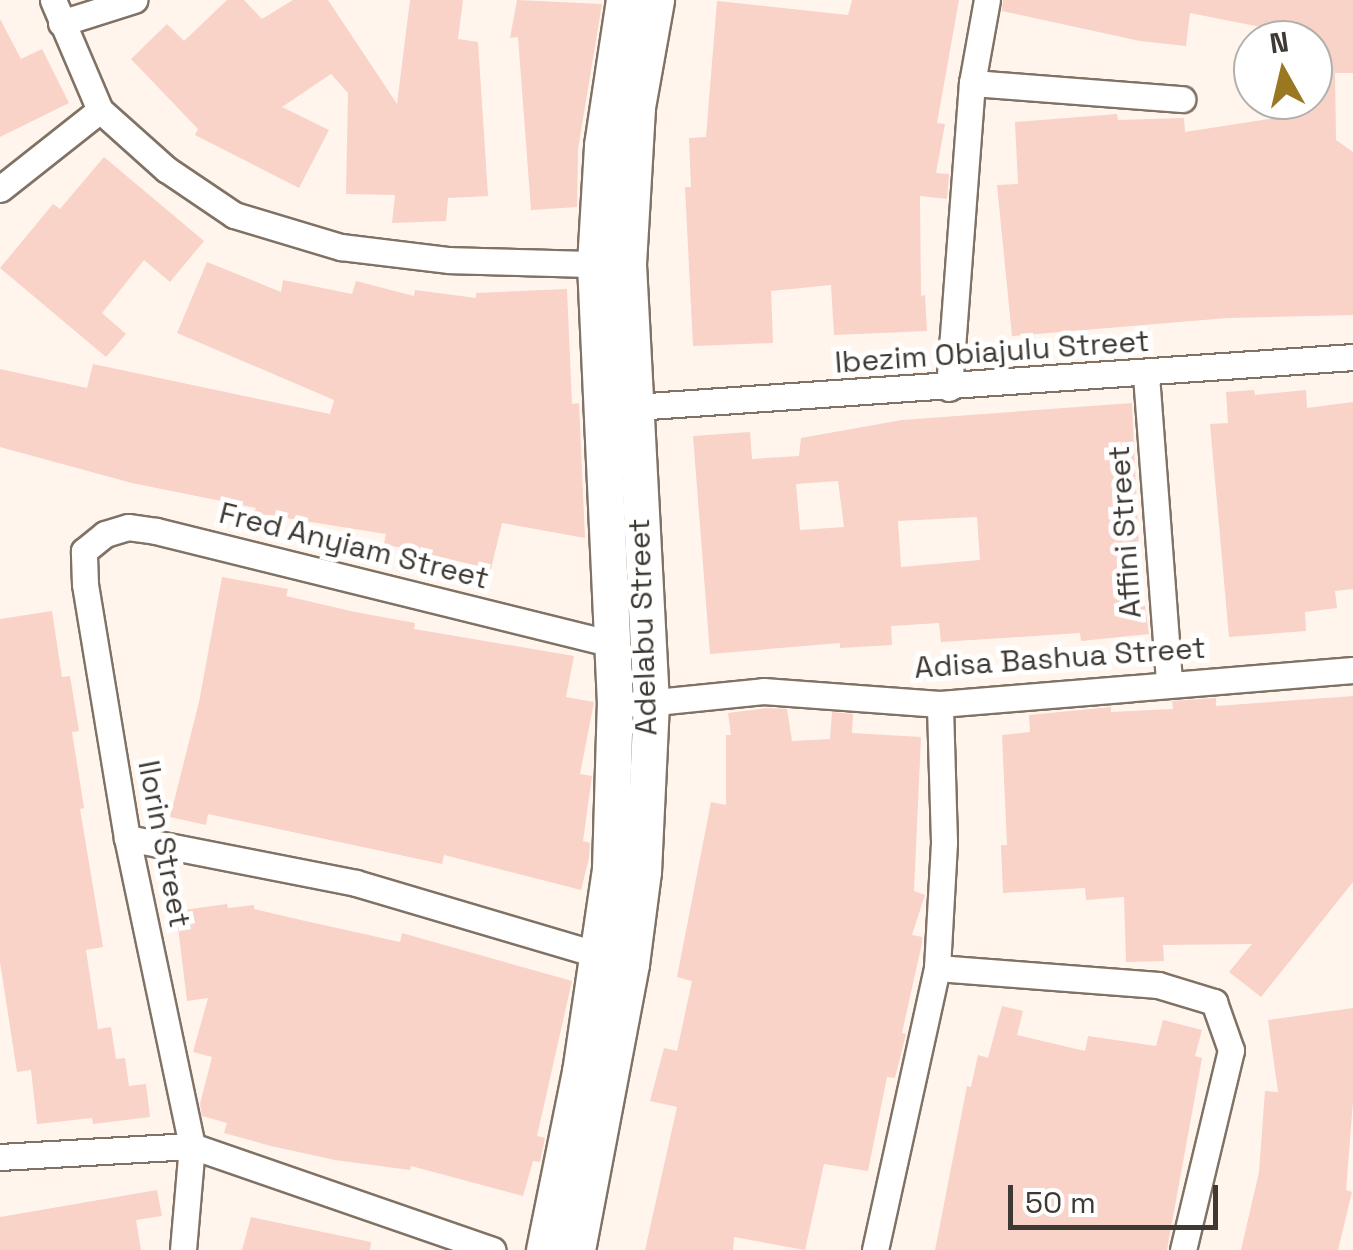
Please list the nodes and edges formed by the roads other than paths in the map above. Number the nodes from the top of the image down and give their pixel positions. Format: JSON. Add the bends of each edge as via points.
{"nodes":[{"id":1,"x":134,"y":0,"type":"edge"},
{"id":2,"x":624,"y":0,"type":"edge"},
{"id":3,"x":656,"y":0,"type":"edge"},
{"id":4,"x":987,"y":0,"type":"edge"},
{"id":5,"x":57,"y":11,"type":"edge"},
{"id":6,"x":972,"y":83,"type":"junction"},
{"id":7,"x":1182,"y":98,"type":"dead end"},
{"id":8,"x":100,"y":110,"type":"junction"},
{"id":9,"x":0,"y":188,"type":"edge"},
{"id":10,"x":594,"y":264,"type":"junction"},
{"id":11,"x":1353,"y":357,"type":"edge"},
{"id":12,"x":1146,"y":374,"type":"junction"},
{"id":13,"x":949,"y":388,"type":"junction"},
{"id":14,"x":617,"y":408,"type":"junction"},
{"id":15,"x":84,"y":552,"type":"joint"},
{"id":16,"x":613,"y":644,"type":"junction"},
{"id":17,"x":1353,"y":670,"type":"edge"},
{"id":18,"x":1168,"y":684,"type":"junction"},
{"id":19,"x":651,"y":703,"type":"junction"},
{"id":20,"x":615,"y":704,"type":"junction"},
{"id":21,"x":940,"y":704,"type":"junction"},
{"id":22,"x":127,"y":838,"type":"junction"},
{"id":23,"x":615,"y":960,"type":"junction"},
{"id":24,"x":936,"y":968,"type":"junction"},
{"id":25,"x":192,"y":1146,"type":"junction"},
{"id":26,"x":0,"y":1157,"type":"edge"},
{"id":27,"x":183,"y":1250,"type":"edge"},
{"id":28,"x":492,"y":1250,"type":"edge"},
{"id":29,"x":544,"y":1250,"type":"edge"},
{"id":30,"x":577,"y":1250,"type":"edge"},
{"id":31,"x":875,"y":1250,"type":"edge"},
{"id":32,"x":1182,"y":1250,"type":"edge"}],
"edges":[{"from":1,"to":5,"type":"street"},
{"from":2,"to":10,"type":"main road","name":"Adelabu Street","via":[[602,145]]},
{"from":3,"to":14,"type":"main road","name":"Adelabu Street","via":[[636,107]]},
{"from":4,"to":6,"type":"street"},
{"from":5,"to":8,"type":"street"},
{"from":6,"to":7,"type":"street"},
{"from":6,"to":13,"type":"street"},
{"from":8,"to":9,"type":"street"},
{"from":8,"to":10,"type":"street","via":[[234,215],[341,247],[449,260]]},
{"from":10,"to":14,"type":"main road","name":"Adelabu Street"},
{"from":11,"to":12,"type":"street","name":"Ibezim Obiajulu Street"},
{"from":12,"to":13,"type":"street","name":"Ibezim Obiajulu Street"},
{"from":12,"to":18,"type":"street","name":"Affini Street"},
{"from":13,"to":14,"type":"street","name":"Ibezim Obiajulu Street"},
{"from":14,"to":16,"type":"main road","name":"Adelabu Street"},
{"from":14,"to":19,"type":"main road","name":"Adelabu Street"},
{"from":15,"to":16,"type":"street","name":"Fred Anyiam Street","via":[[105,534],[128,527],[156,530]]},
{"from":15,"to":22,"type":"street","name":"Ilorin Street"},
{"from":16,"to":20,"type":"main road","name":"Adelabu Street"},
{"from":17,"to":18,"type":"street","name":"Adisa Bashua Street"},
{"from":18,"to":21,"type":"street","name":"Adisa Bashua Street"},
{"from":19,"to":20,"type":"street","name":"Adisa Bashua Street"},
{"from":19,"to":21,"type":"street","name":"Adisa Bashua Street","via":[[763,690]]},
{"from":19,"to":23,"type":"main road","name":"Adelabu Street","via":[[643,872]]},
{"from":20,"to":23,"type":"main road","name":"Adelabu Street"},
{"from":21,"to":24,"type":"street","via":[[944,842]]},
{"from":22,"to":23,"type":"street","via":[[356,883]]},
{"from":22,"to":25,"type":"street","name":"Ilorin Street"},
{"from":23,"to":29,"type":"main road","name":"Adelabu Street"},
{"from":23,"to":30,"type":"main road","name":"Adelabu Street"},
{"from":24,"to":31,"type":"street"},
{"from":24,"to":32,"type":"street","via":[[1158,985],[1214,1002],[1231,1050]]},
{"from":25,"to":26,"type":"street"},
{"from":25,"to":27,"type":"street","name":"Ilorin Street"},
{"from":25,"to":28,"type":"street"}]}
